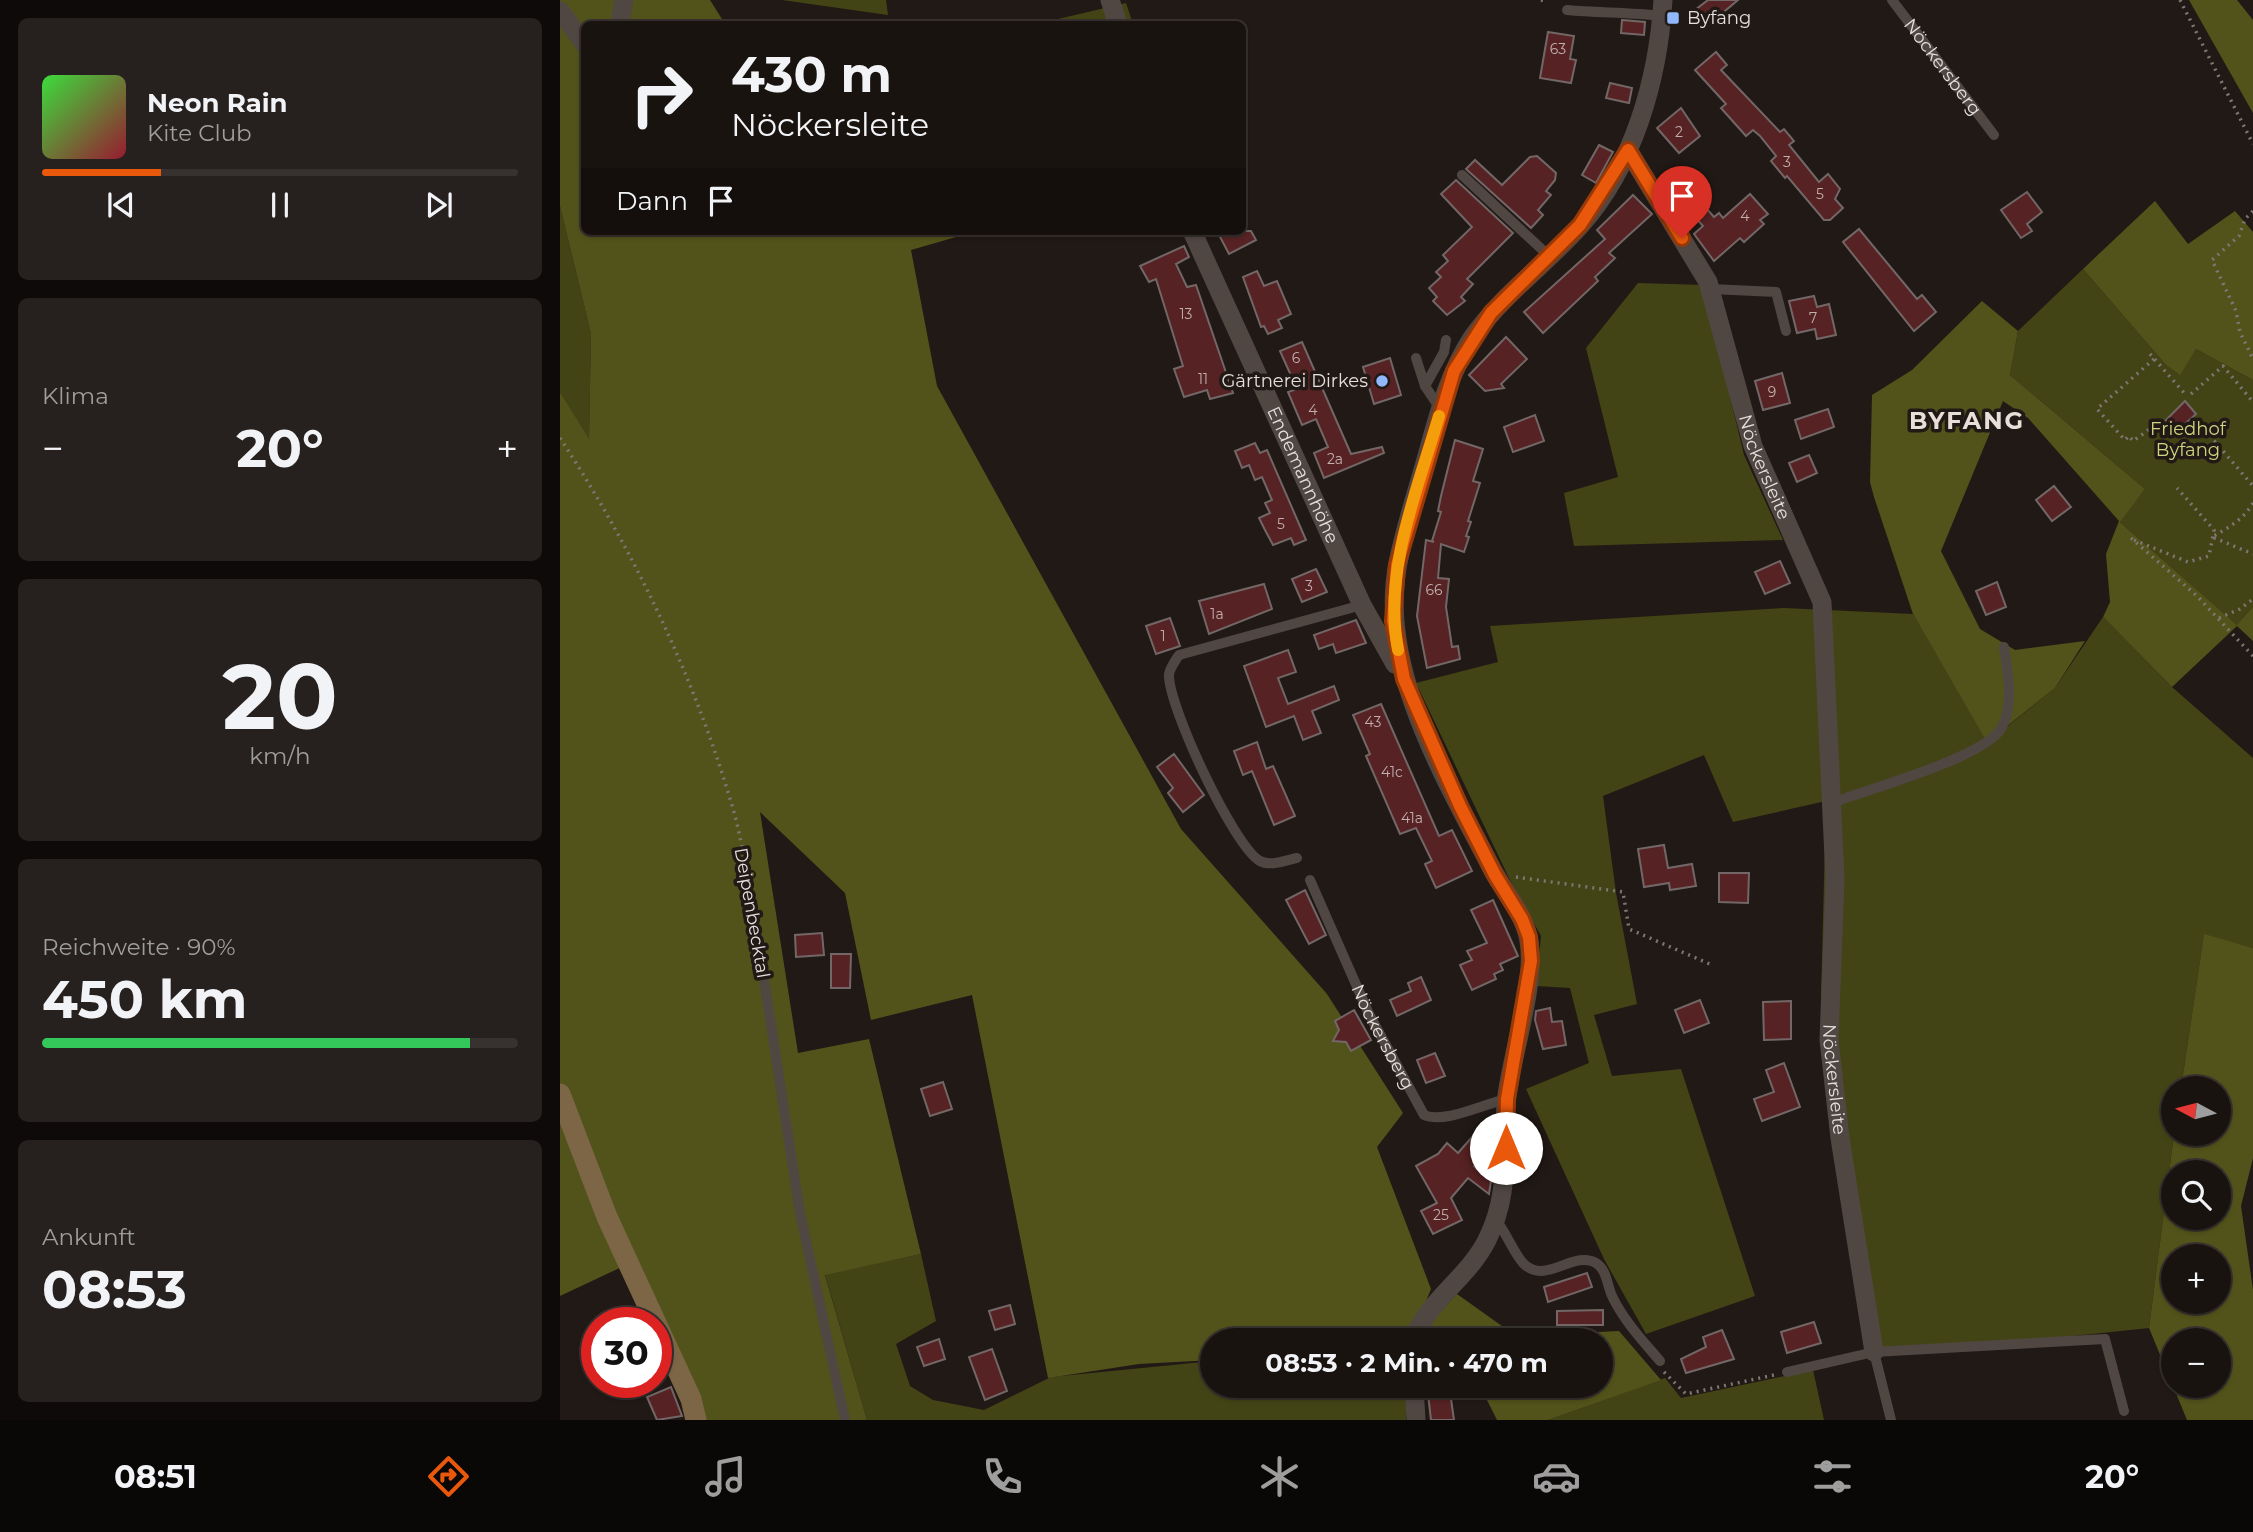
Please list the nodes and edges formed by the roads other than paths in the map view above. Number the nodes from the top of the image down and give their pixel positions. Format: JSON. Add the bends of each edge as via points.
{"nodes":[{"id":1,"x":624,"y":0,"type":"edge"},
{"id":2,"x":1110,"y":0,"type":"edge"},
{"id":3,"x":1892,"y":0,"type":"edge"},
{"id":4,"x":1662,"y":8,"type":"edge"},
{"id":5,"x":560,"y":10,"type":"edge"},
{"id":6,"x":1567,"y":10,"type":"dead end"},
{"id":7,"x":620,"y":21,"type":"edge"},
{"id":8,"x":1117,"y":21,"type":"edge"},
{"id":9,"x":581,"y":39,"type":"edge"},
{"id":10,"x":1994,"y":135,"type":"dead end"},
{"id":11,"x":1628,"y":150,"type":"junction"},
{"id":12,"x":1462,"y":175,"type":"dead end"},
{"id":13,"x":1194,"y":235,"type":"edge"},
{"id":14,"x":1549,"y":257,"type":"junction"},
{"id":15,"x":1711,"y":289,"type":"junction"},
{"id":16,"x":1786,"y":331,"type":"dead end"},
{"id":17,"x":1446,"y":340,"type":"dead end"},
{"id":18,"x":1416,"y":358,"type":"dead end"},
{"id":19,"x":1425,"y":386,"type":"junction"},
{"id":20,"x":1440,"y":410,"type":"junction"},
{"id":21,"x":1362,"y":606,"type":"junction"},
{"id":22,"x":2004,"y":648,"type":"dead end"},
{"id":23,"x":1404,"y":679,"type":"junction"},
{"id":24,"x":1832,"y":803,"type":"junction"},
{"id":25,"x":1297,"y":858,"type":"dead end"},
{"id":26,"x":1310,"y":880,"type":"dead end"},
{"id":27,"x":757,"y":934,"type":"road end"},
{"id":28,"x":560,"y":1094,"type":"edge"},
{"id":29,"x":1507,"y":1099,"type":"junction"},
{"id":30,"x":1496,"y":1220,"type":"junction"},
{"id":31,"x":1419,"y":1328,"type":"edge"},
{"id":32,"x":1874,"y":1352,"type":"junction"},
{"id":33,"x":1660,"y":1361,"type":"road end"},
{"id":34,"x":1787,"y":1372,"type":"road end"},
{"id":35,"x":1415,"y":1398,"type":"edge"},
{"id":36,"x":2124,"y":1411,"type":"dead end"},
{"id":37,"x":696,"y":1420,"type":"edge"},
{"id":38,"x":845,"y":1420,"type":"edge"},
{"id":39,"x":1416,"y":1420,"type":"edge"},
{"id":40,"x":1891,"y":1420,"type":"edge"}],
"edges":[{"from":1,"to":7,"type":"street"},
{"from":2,"to":8,"type":"street"},
{"from":3,"to":10,"type":"lane","name":"Nöckersberg"},
{"from":4,"to":6,"type":"lane"},
{"from":4,"to":11,"type":"street","via":[[1652,81]]},
{"from":5,"to":9,"type":"street"},
{"from":11,"to":14,"type":"street","via":[[1593,209]]},
{"from":11,"to":15,"type":"street","name":"Nöckersleite"},
{"from":12,"to":14,"type":"lane"},
{"from":13,"to":21,"type":"street","name":"Endemannhöhe"},
{"from":14,"to":20,"type":"street","via":[[1491,313],[1471,340]]},
{"from":15,"to":16,"type":"lane","via":[[1776,292]]},
{"from":15,"to":24,"type":"street","name":"Nöckersleite","via":[[1753,446],[1822,602]]},
{"from":17,"to":19,"type":"lane"},
{"from":18,"to":19,"type":"lane"},
{"from":19,"to":20,"type":"lane"},
{"from":20,"to":23,"type":"street","via":[[1397,565],[1393,621]]},
{"from":21,"to":23,"type":"street","name":"Endemannhöhe"},
{"from":21,"to":25,"type":"lane","via":[[1179,655],[1169,671],[1171,694],[1185,731],[1231,827],[1258,861],[1270,864]]},
{"from":22,"to":24,"type":"lane","via":[[2009,694],[1997,736],[1964,755]]},
{"from":23,"to":29,"type":"street","via":[[1460,806],[1529,937],[1531,961]]},
{"from":24,"to":32,"type":"street","name":"Nöckersleite","via":[[1835,879],[1830,1052]]},
{"from":26,"to":29,"type":"lane","name":"Nöckersberg","via":[[1369,1014],[1424,1115],[1447,1117]]},
{"from":27,"to":38,"type":"lane","name":"Deipenbecktal","via":[[800,1213]]},
{"from":28,"to":37,"type":"main road","via":[[607,1217],[691,1399]]},
{"from":29,"to":30,"type":"street","via":[[1506,1175]]},
{"from":30,"to":31,"type":"street","via":[[1472,1264],[1426,1314]]},
{"from":30,"to":33,"type":"lane","via":[[1524,1265],[1536,1271],[1583,1259],[1604,1270],[1624,1318]]},
{"from":32,"to":34,"type":"lane"},
{"from":32,"to":36,"type":"lane","via":[[2105,1339]]},
{"from":32,"to":40,"type":"lane","name":"Nöckersleite"},
{"from":35,"to":39,"type":"street"}]}
